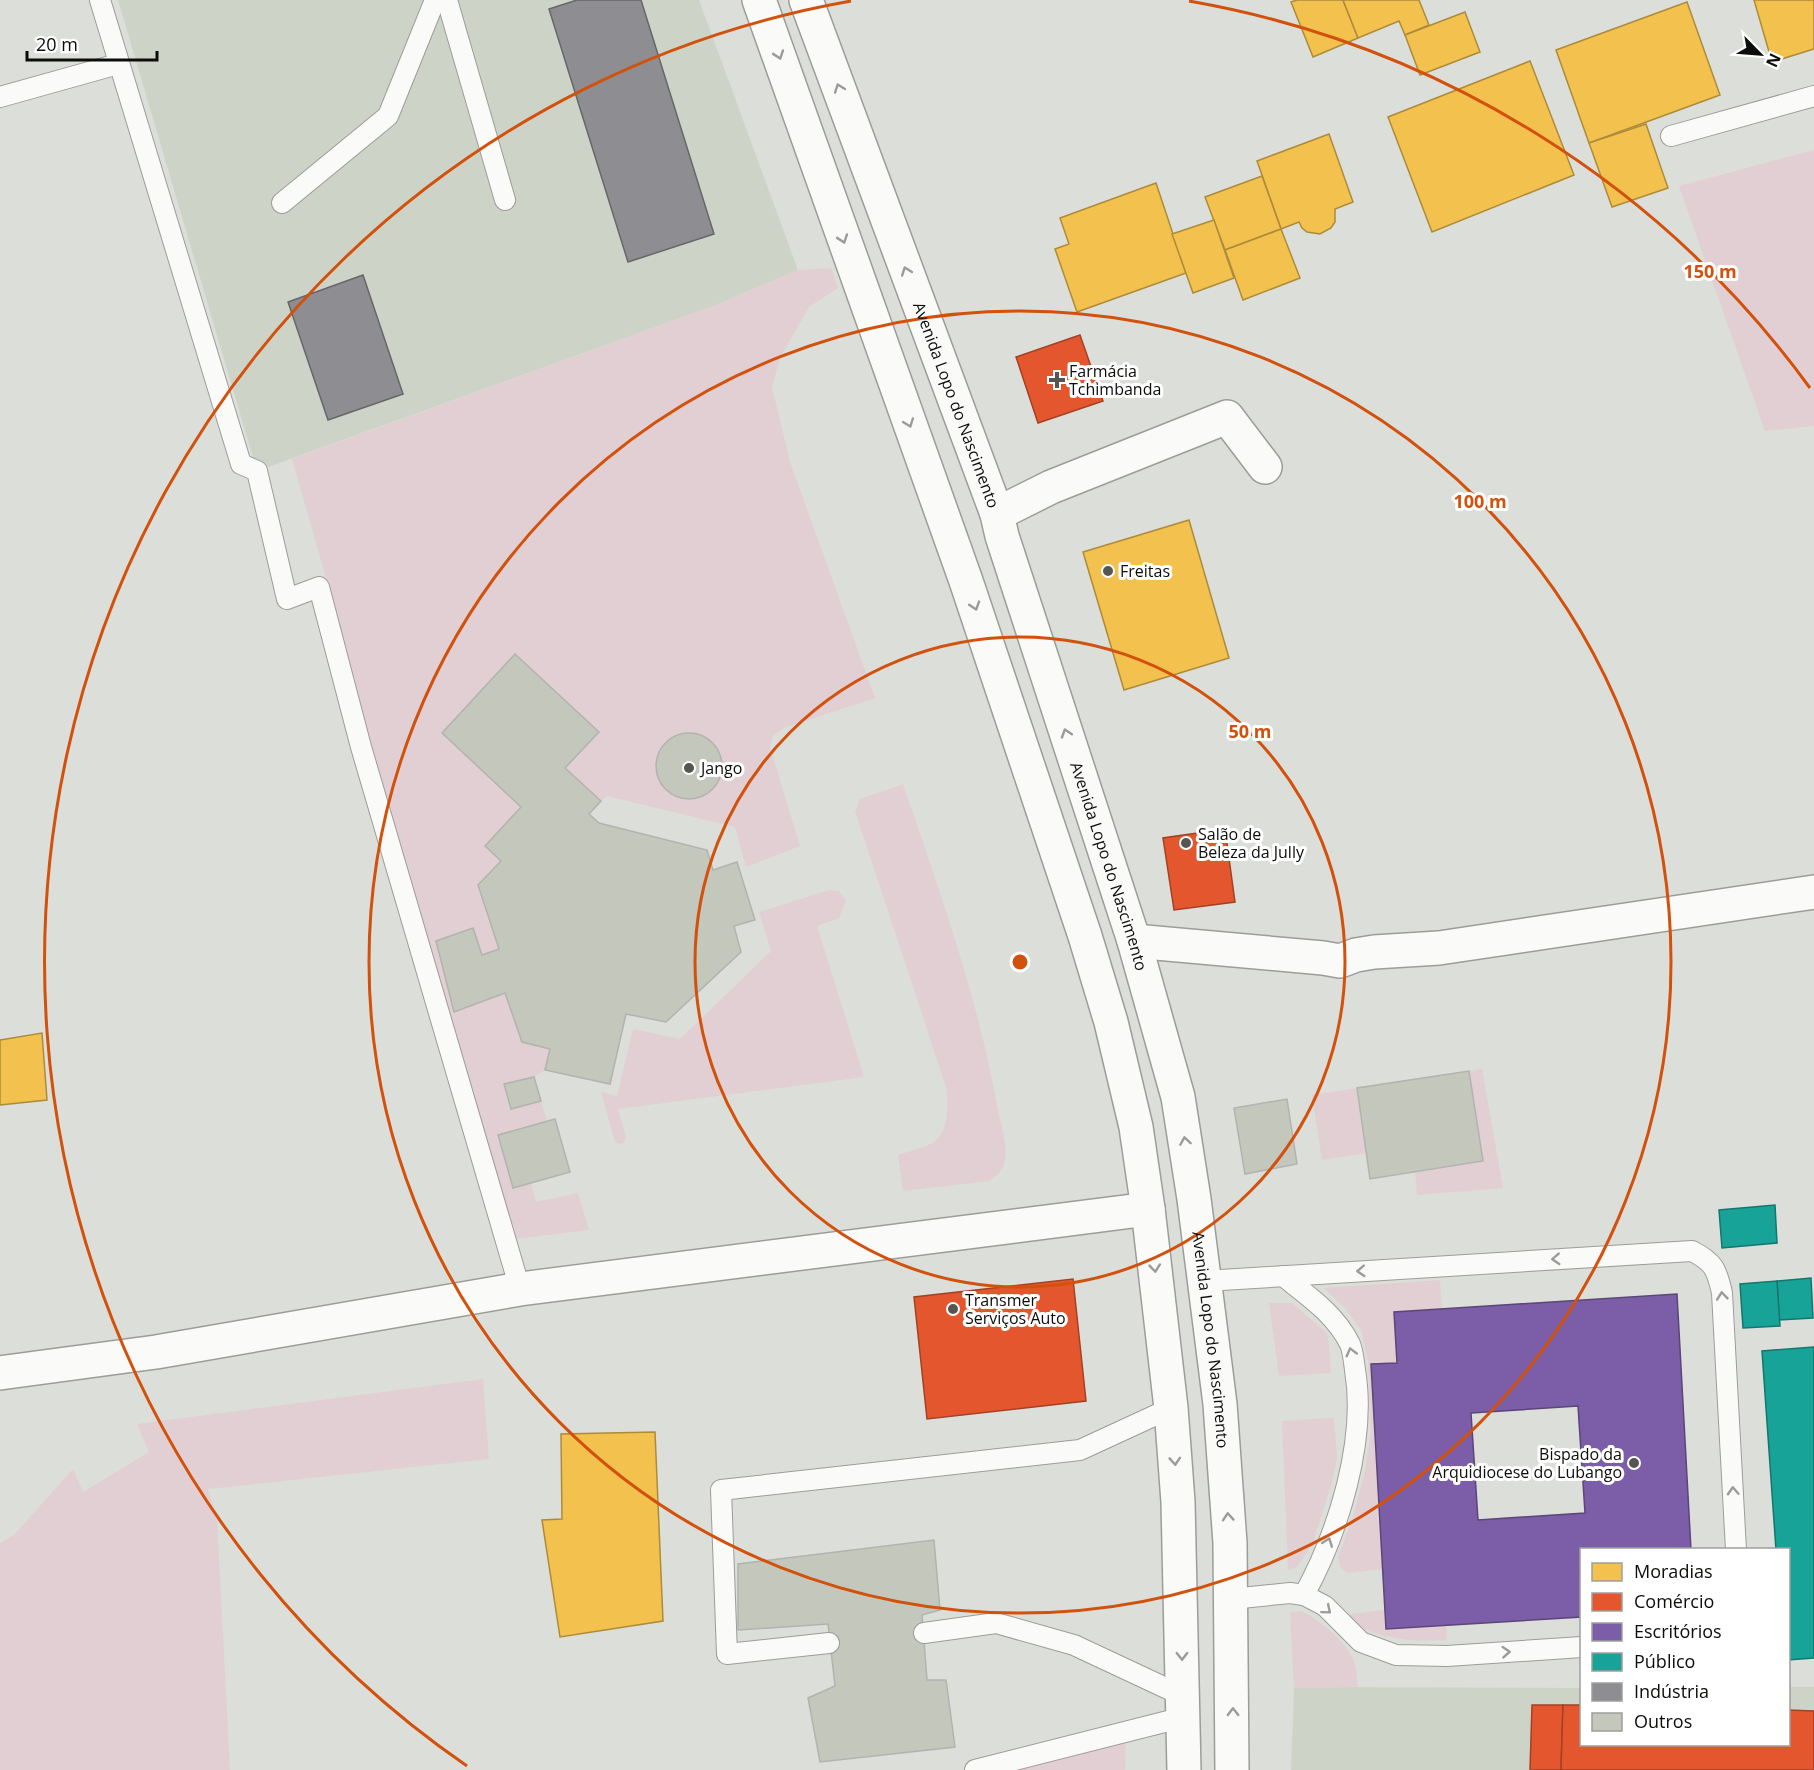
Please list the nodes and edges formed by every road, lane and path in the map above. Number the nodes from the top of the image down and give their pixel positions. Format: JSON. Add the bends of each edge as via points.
{"nodes":[{"id":1,"x":100,"y":0,"type":"edge"},
{"id":2,"x":435,"y":0,"type":"edge"},
{"id":3,"x":447,"y":0,"type":"edge"},
{"id":4,"x":759,"y":0,"type":"edge"},
{"id":5,"x":806,"y":0,"type":"edge"},
{"id":6,"x":118,"y":64,"type":"junction"},
{"id":7,"x":1814,"y":96,"type":"edge"},
{"id":8,"x":0,"y":97,"type":"edge"},
{"id":9,"x":1671,"y":136,"type":"dead end"},
{"id":10,"x":505,"y":200,"type":"dead end"},
{"id":11,"x":282,"y":203,"type":"dead end"},
{"id":12,"x":1265,"y":467,"type":"dead end"},
{"id":13,"x":997,"y":514,"type":"junction"},
{"id":14,"x":1814,"y":892,"type":"edge"},
{"id":15,"x":1134,"y":941,"type":"junction"},
{"id":16,"x":1148,"y":1209,"type":"junction"},
{"id":17,"x":1282,"y":1276,"type":"junction"},
{"id":18,"x":1205,"y":1281,"type":"junction"},
{"id":19,"x":520,"y":1288,"type":"junction"},
{"id":20,"x":0,"y":1373,"type":"edge"},
{"id":21,"x":1171,"y":1408,"type":"junction"},
{"id":22,"x":1736,"y":1548,"type":"edge"},
{"id":23,"x":1305,"y":1595,"type":"junction"},
{"id":24,"x":1231,"y":1599,"type":"junction"},
{"id":25,"x":924,"y":1633,"type":"dead end"},
{"id":26,"x":829,"y":1643,"type":"dead end"},
{"id":27,"x":1580,"y":1647,"type":"edge"},
{"id":28,"x":1183,"y":1707,"type":"junction"},
{"id":29,"x":975,"y":1770,"type":"edge"},
{"id":30,"x":1184,"y":1770,"type":"edge"},
{"id":31,"x":1232,"y":1770,"type":"edge"}],
"edges":[{"from":1,"to":6,"type":"lane"},
{"from":2,"to":11,"type":"lane","via":[[388,116]]},
{"from":3,"to":10,"type":"lane"},
{"from":4,"to":16,"type":"main road","one_way":true,"via":[[966,581],[1085,936],[1137,1127]]},
{"from":13,"to":5,"type":"main road","name":"Avenida Lopo do Nascimento","one_way":true},
{"from":6,"to":8,"type":"lane"},
{"from":6,"to":19,"type":"lane","via":[[241,464],[257,471],[287,599],[319,587],[371,781]]},
{"from":7,"to":9,"type":"lane"},
{"from":12,"to":13,"type":"main road","via":[[1227,417],[1051,487]]},
{"from":15,"to":13,"type":"main road","name":"Avenida Lopo do Nascimento","one_way":true},
{"from":14,"to":15,"type":"main road","via":[[1439,948],[1374,952],[1340,961]]},
{"from":18,"to":15,"type":"main road","name":"Avenida Lopo do Nascimento","one_way":true,"via":[[1178,1097]]},
{"from":16,"to":19,"type":"main road"},
{"from":16,"to":21,"type":"main road","one_way":true},
{"from":17,"to":18,"type":"lane"},
{"from":22,"to":17,"type":"lane","one_way":true,"via":[[1722,1293],[1718,1274],[1707,1258],[1692,1251]]},
{"from":23,"to":17,"type":"lane","one_way":true,"via":[[1332,1533],[1352,1466],[1358,1421],[1356,1378],[1351,1346],[1334,1318]]},
{"from":24,"to":18,"type":"main road","name":"Avenida Lopo do Nascimento","one_way":true,"via":[[1220,1404]]},
{"from":19,"to":20,"type":"main road","via":[[156,1352]]},
{"from":21,"to":26,"type":"lane","via":[[1080,1450],[721,1490],[727,1654]]},
{"from":21,"to":28,"type":"main road","one_way":true,"via":[[1178,1502]]},
{"from":23,"to":24,"type":"lane"},
{"from":23,"to":27,"type":"lane","one_way":true,"via":[[1325,1606],[1361,1642],[1396,1655],[1447,1656]]},
{"from":31,"to":24,"type":"main road","name":"Avenida Lopo do Nascimento","one_way":true},
{"from":25,"to":28,"type":"lane","via":[[996,1623],[1074,1645]]},
{"from":28,"to":29,"type":"lane"},
{"from":28,"to":30,"type":"main road"}]}
